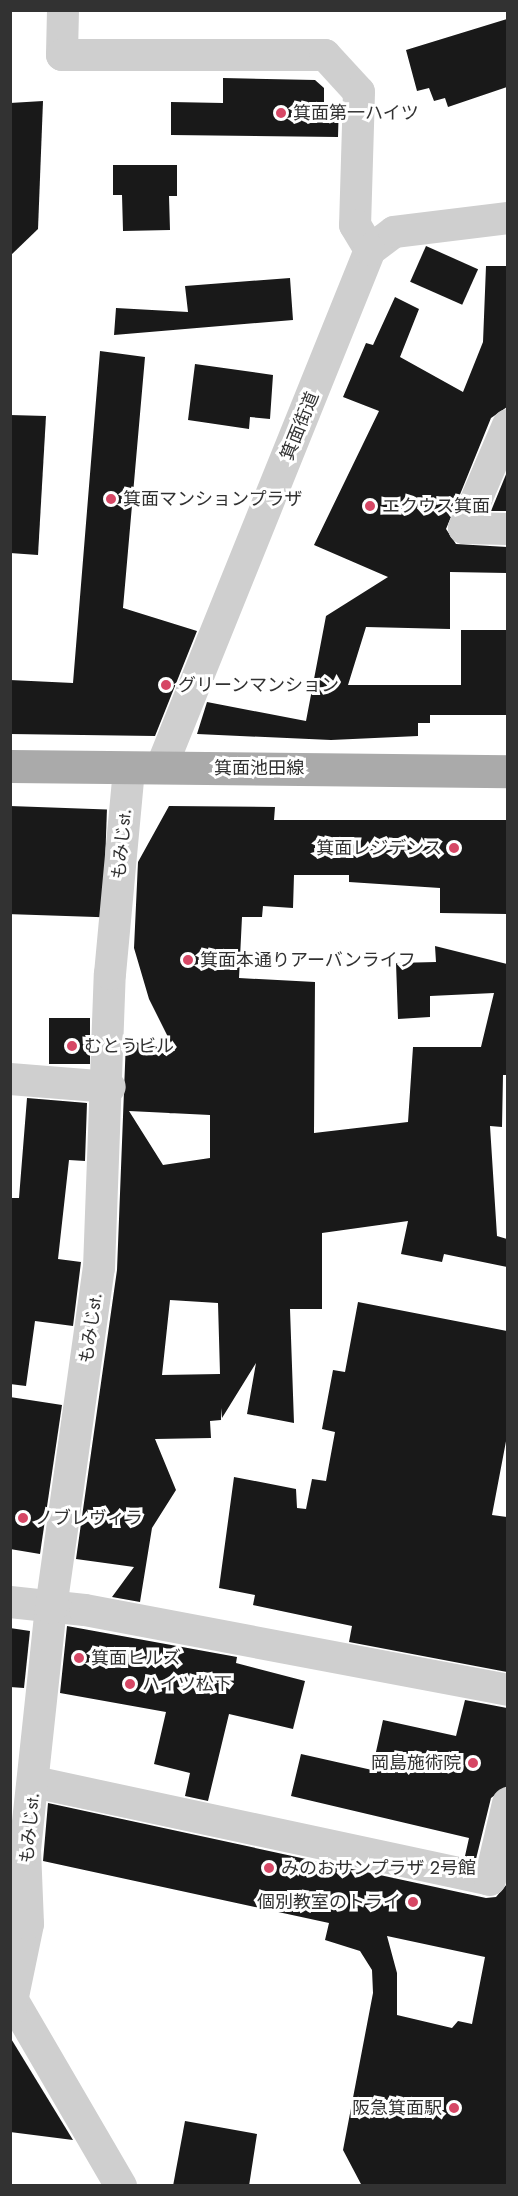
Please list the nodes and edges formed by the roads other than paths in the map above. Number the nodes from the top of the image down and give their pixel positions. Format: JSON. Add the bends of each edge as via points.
{"nodes":[{"id":1,"x":63,"y":10,"type":"edge"},
{"id":2,"x":507,"y":218,"type":"edge"},
{"id":3,"x":370,"y":250,"type":"junction"},
{"id":4,"x":507,"y":425,"type":"edge"},
{"id":5,"x":507,"y":530,"type":"edge"},
{"id":6,"x":10,"y":766,"type":"edge"},
{"id":7,"x":129,"y":768,"type":"junction"},
{"id":8,"x":161,"y":768,"type":"junction"},
{"id":9,"x":507,"y":771,"type":"edge"},
{"id":10,"x":10,"y":1079,"type":"edge"},
{"id":11,"x":110,"y":1087,"type":"junction"},
{"id":12,"x":10,"y":1602,"type":"edge"},
{"id":13,"x":51,"y":1608,"type":"junction"},
{"id":14,"x":507,"y":1690,"type":"edge"},
{"id":15,"x":34,"y":1782,"type":"junction"},
{"id":16,"x":507,"y":1803,"type":"edge"},
{"id":17,"x":19,"y":1885,"type":"edge"},
{"id":18,"x":13,"y":2008,"type":"edge"},
{"id":19,"x":122,"y":2186,"type":"edge"}],
"edges":[{"from":1,"to":3,"type":"street","via":[[62,55],[325,55],[359,92],[355,225]]},
{"from":2,"to":3,"type":"street","via":[[394,232]]},
{"from":3,"to":8,"type":"street","name":"箕面街道"},
{"from":4,"to":5,"type":"street","via":[[464,528]]},
{"from":6,"to":7,"type":"main road","name":"箕面池田線"},
{"from":7,"to":8,"type":"main road","name":"箕面池田線"},
{"from":7,"to":11,"type":"street","name":"もみじst.","via":[[110,974]]},
{"from":8,"to":9,"type":"main road","name":"箕面池田線"},
{"from":10,"to":11,"type":"street"},
{"from":11,"to":13,"type":"street","name":"もみじst.","via":[[99,1268]]},
{"from":12,"to":13,"type":"street"},
{"from":13,"to":14,"type":"street","via":[[85,1610]]},
{"from":13,"to":15,"type":"street","name":"もみじst."},
{"from":15,"to":16,"type":"street","via":[[490,1880]]},
{"from":15,"to":17,"type":"street","name":"もみじst."},
{"from":17,"to":18,"type":"street","via":[[28,1924]]},
{"from":18,"to":19,"type":"street"}]}
